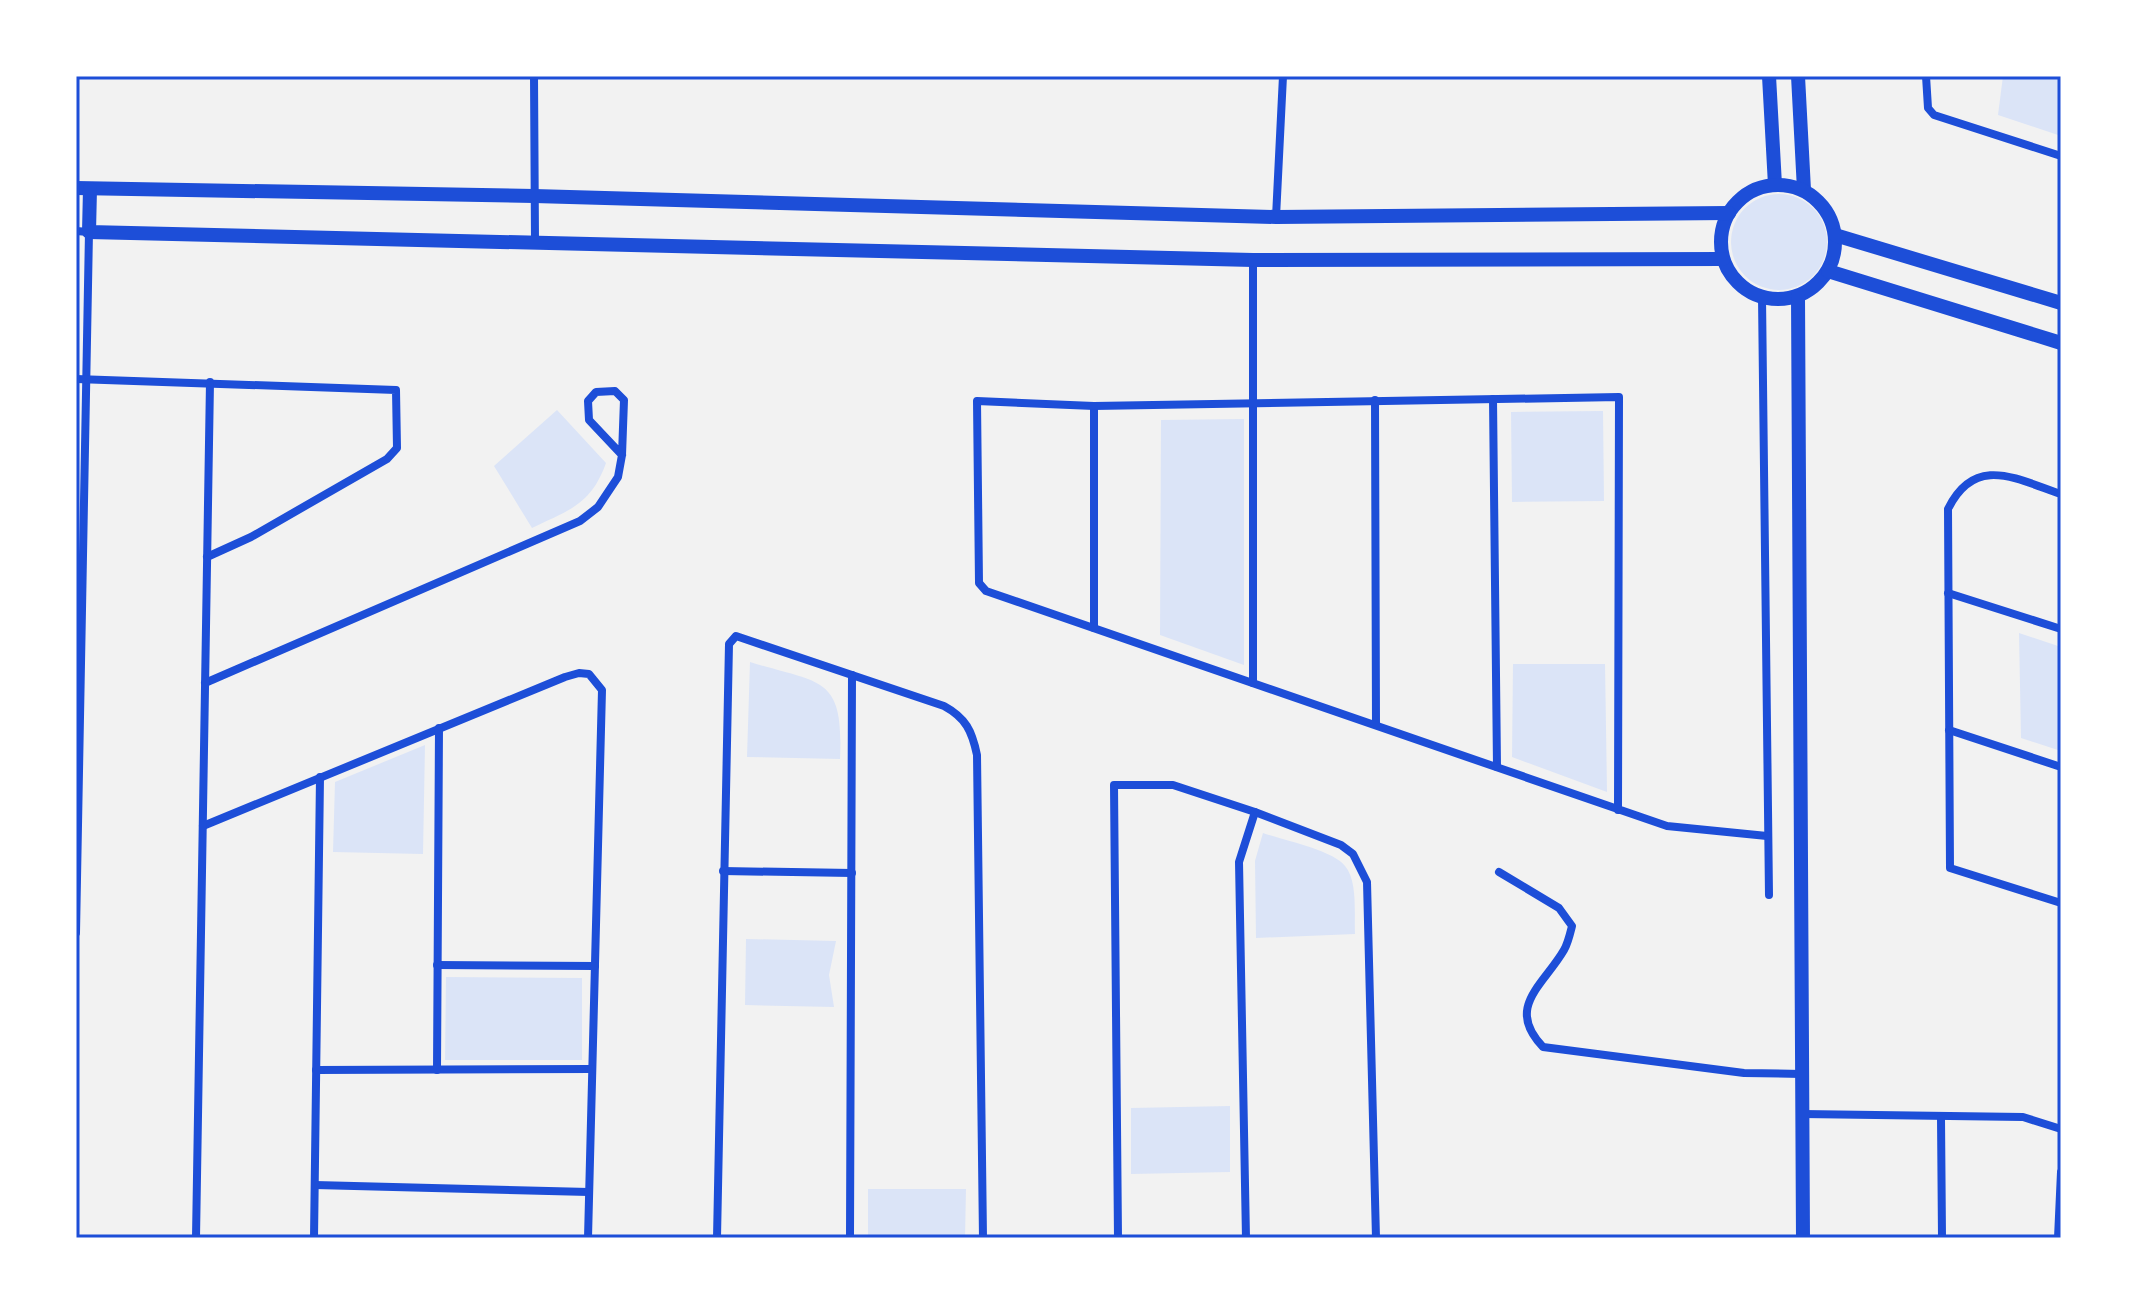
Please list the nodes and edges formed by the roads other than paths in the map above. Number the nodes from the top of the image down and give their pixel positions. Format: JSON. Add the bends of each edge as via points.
{"nodes":[{"id":1,"x":534,"y":76,"type":"edge"},
{"id":2,"x":1283,"y":76,"type":"edge"},
{"id":3,"x":1769,"y":76,"type":"edge"},
{"id":4,"x":1798,"y":76,"type":"edge"},
{"id":5,"x":1926,"y":76,"type":"edge"},
{"id":6,"x":2061,"y":156,"type":"edge"},
{"id":7,"x":1775,"y":185,"type":"junction"},
{"id":8,"x":83,"y":188,"type":"edge"},
{"id":9,"x":1804,"y":190,"type":"junction"},
{"id":10,"x":534,"y":196,"type":"junction"},
{"id":11,"x":1729,"y":213,"type":"junction"},
{"id":12,"x":1276,"y":217,"type":"junction"},
{"id":13,"x":82,"y":231,"type":"edge"},
{"id":14,"x":1835,"y":235,"type":"junction"},
{"id":15,"x":535,"y":241,"type":"junction"},
{"id":16,"x":1723,"y":259,"type":"junction"},
{"id":17,"x":1253,"y":260,"type":"junction"},
{"id":18,"x":1828,"y":271,"type":"junction"},
{"id":19,"x":1798,"y":296,"type":"junction"},
{"id":20,"x":1762,"y":297,"type":"junction"},
{"id":21,"x":2061,"y":303,"type":"edge"},
{"id":22,"x":2061,"y":343,"type":"edge"},
{"id":23,"x":76,"y":379,"type":"edge"},
{"id":24,"x":86,"y":379,"type":"junction"},
{"id":25,"x":210,"y":382,"type":"junction"},
{"id":26,"x":1493,"y":399,"type":"junction"},
{"id":27,"x":1375,"y":400,"type":"junction"},
{"id":28,"x":1253,"y":402,"type":"junction"},
{"id":29,"x":1094,"y":406,"type":"junction"},
{"id":30,"x":622,"y":455,"type":"junction"},
{"id":31,"x":2061,"y":494,"type":"edge"},
{"id":32,"x":207,"y":557,"type":"junction"},
{"id":33,"x":1948,"y":593,"type":"junction"},
{"id":34,"x":1094,"y":628,"type":"junction"},
{"id":35,"x":2061,"y":629,"type":"edge"},
{"id":36,"x":852,"y":675,"type":"junction"},
{"id":37,"x":205,"y":683,"type":"junction"},
{"id":38,"x":1253,"y":683,"type":"junction"},
{"id":39,"x":1376,"y":724,"type":"junction"},
{"id":40,"x":439,"y":728,"type":"junction"},
{"id":41,"x":1949,"y":730,"type":"junction"},
{"id":42,"x":1497,"y":767,"type":"junction"},
{"id":43,"x":2061,"y":767,"type":"edge"},
{"id":44,"x":320,"y":777,"type":"junction"},
{"id":45,"x":1618,"y":810,"type":"junction"},
{"id":46,"x":1255,"y":812,"type":"junction"},
{"id":47,"x":203,"y":826,"type":"junction"},
{"id":48,"x":1767,"y":836,"type":"junction"},
{"id":49,"x":723,"y":871,"type":"junction"},
{"id":50,"x":1499,"y":872,"type":"dead end"},
{"id":51,"x":852,"y":873,"type":"junction"},
{"id":52,"x":1769,"y":895,"type":"dead end"},
{"id":53,"x":2061,"y":903,"type":"edge"},
{"id":54,"x":76,"y":933,"type":"edge"},
{"id":55,"x":437,"y":965,"type":"junction"},
{"id":56,"x":595,"y":966,"type":"junction"},
{"id":57,"x":592,"y":1069,"type":"junction"},
{"id":58,"x":316,"y":1070,"type":"junction"},
{"id":59,"x":437,"y":1070,"type":"junction"},
{"id":60,"x":1802,"y":1074,"type":"junction"},
{"id":61,"x":1802,"y":1114,"type":"junction"},
{"id":62,"x":1941,"y":1118,"type":"junction"},
{"id":63,"x":2061,"y":1129,"type":"edge"},
{"id":64,"x":2061,"y":1172,"type":"edge"},
{"id":65,"x":315,"y":1185,"type":"junction"},
{"id":66,"x":589,"y":1192,"type":"junction"},
{"id":67,"x":196,"y":1238,"type":"edge"},
{"id":68,"x":314,"y":1238,"type":"edge"},
{"id":69,"x":588,"y":1238,"type":"edge"},
{"id":70,"x":717,"y":1238,"type":"edge"},
{"id":71,"x":850,"y":1238,"type":"edge"},
{"id":72,"x":983,"y":1238,"type":"edge"},
{"id":73,"x":1118,"y":1238,"type":"edge"},
{"id":74,"x":1246,"y":1238,"type":"edge"},
{"id":75,"x":1376,"y":1238,"type":"edge"},
{"id":76,"x":1803,"y":1238,"type":"edge"},
{"id":77,"x":1942,"y":1238,"type":"edge"},
{"id":78,"x":2058,"y":1238,"type":"edge"}],
"edges":[{"from":1,"to":10,"type":"street"},
{"from":2,"to":12,"type":"street"},
{"from":3,"to":7,"type":"street"},
{"from":4,"to":9,"type":"street"},
{"from":5,"to":6,"type":"street","via":[[1928,108],[1934,115]]},
{"from":7,"to":9,"type":"street"},
{"from":7,"to":11,"type":"street","via":[[1748,193]]},
{"from":8,"to":10,"type":"street"},
{"from":8,"to":13,"type":"street"},
{"from":9,"to":14,"type":"street","via":[[1819,201]]},
{"from":10,"to":12,"type":"street"},
{"from":10,"to":15,"type":"street"},
{"from":11,"to":12,"type":"street"},
{"from":11,"to":16,"type":"street","via":[[1721,240]]},
{"from":13,"to":15,"type":"street"},
{"from":13,"to":24,"type":"street"},
{"from":14,"to":18,"type":"street"},
{"from":14,"to":21,"type":"street"},
{"from":15,"to":17,"type":"street"},
{"from":16,"to":17,"type":"street"},
{"from":16,"to":20,"type":"street","via":[[1732,277]]},
{"from":17,"to":28,"type":"street"},
{"from":18,"to":19,"type":"street"},
{"from":18,"to":22,"type":"street"},
{"from":19,"to":20,"type":"street"},
{"from":19,"to":60,"type":"street"},
{"from":20,"to":48,"type":"street"},
{"from":23,"to":24,"type":"street"},
{"from":24,"to":25,"type":"street"},
{"from":24,"to":54,"type":"street"},
{"from":25,"to":32,"type":"street"},
{"from":25,"to":32,"type":"street","via":[[390,387],[398,396],[397,448],[387,459]]},
{"from":26,"to":27,"type":"street"},
{"from":26,"to":42,"type":"street"},
{"from":26,"to":45,"type":"street","via":[[1619,397]]},
{"from":27,"to":28,"type":"street"},
{"from":27,"to":39,"type":"street"},
{"from":28,"to":29,"type":"street"},
{"from":28,"to":38,"type":"street"},
{"from":29,"to":34,"type":"street"},
{"from":29,"to":34,"type":"street","via":[[977,401],[979,583],[986,591]]},
{"from":30,"to":30,"type":"street","via":[[589,420],[586,407],[596,392],[615,391],[624,400]]},
{"from":30,"to":37,"type":"street","via":[[610,493],[580,521]]},
{"from":31,"to":33,"type":"street","via":[[1999,474],[1967,482],[1948,509]]},
{"from":32,"to":37,"type":"street"},
{"from":33,"to":35,"type":"street"},
{"from":33,"to":41,"type":"street"},
{"from":34,"to":38,"type":"street"},
{"from":36,"to":49,"type":"street","via":[[745,637],[736,636],[729,644]]},
{"from":36,"to":51,"type":"street"},
{"from":36,"to":72,"type":"street","via":[[944,706],[961,716],[973,734]]},
{"from":37,"to":47,"type":"street"},
{"from":38,"to":39,"type":"street"},
{"from":39,"to":42,"type":"street"},
{"from":40,"to":44,"type":"street"},
{"from":40,"to":55,"type":"street"},
{"from":40,"to":56,"type":"street","via":[[579,673],[589,674],[602,690]]},
{"from":41,"to":43,"type":"street"},
{"from":41,"to":53,"type":"street","via":[[1950,868]]},
{"from":42,"to":45,"type":"street"},
{"from":44,"to":47,"type":"street"},
{"from":44,"to":58,"type":"street"},
{"from":45,"to":48,"type":"street","via":[[1667,826]]},
{"from":46,"to":73,"type":"street","via":[[1173,785],[1114,785]]},
{"from":46,"to":74,"type":"street","via":[[1239,862]]},
{"from":46,"to":75,"type":"street","via":[[1341,845],[1353,854],[1367,882]]},
{"from":47,"to":67,"type":"street"},
{"from":48,"to":52,"type":"street"},
{"from":49,"to":51,"type":"street"},
{"from":49,"to":70,"type":"street"},
{"from":50,"to":60,"type":"street","via":[[1559,908],[1572,926],[1565,949],[1526,1007],[1528,1032],[1543,1047],[1744,1073]]},
{"from":51,"to":71,"type":"street"},
{"from":55,"to":56,"type":"street"},
{"from":55,"to":59,"type":"street"},
{"from":56,"to":57,"type":"street"},
{"from":57,"to":59,"type":"street"},
{"from":57,"to":66,"type":"street"},
{"from":58,"to":59,"type":"street"},
{"from":58,"to":65,"type":"street"},
{"from":60,"to":61,"type":"street"},
{"from":61,"to":62,"type":"street"},
{"from":61,"to":76,"type":"street"},
{"from":62,"to":63,"type":"street","via":[[2023,1117]]},
{"from":62,"to":77,"type":"street"},
{"from":64,"to":78,"type":"street"},
{"from":65,"to":66,"type":"street"},
{"from":65,"to":68,"type":"street"},
{"from":66,"to":69,"type":"street"}]}
